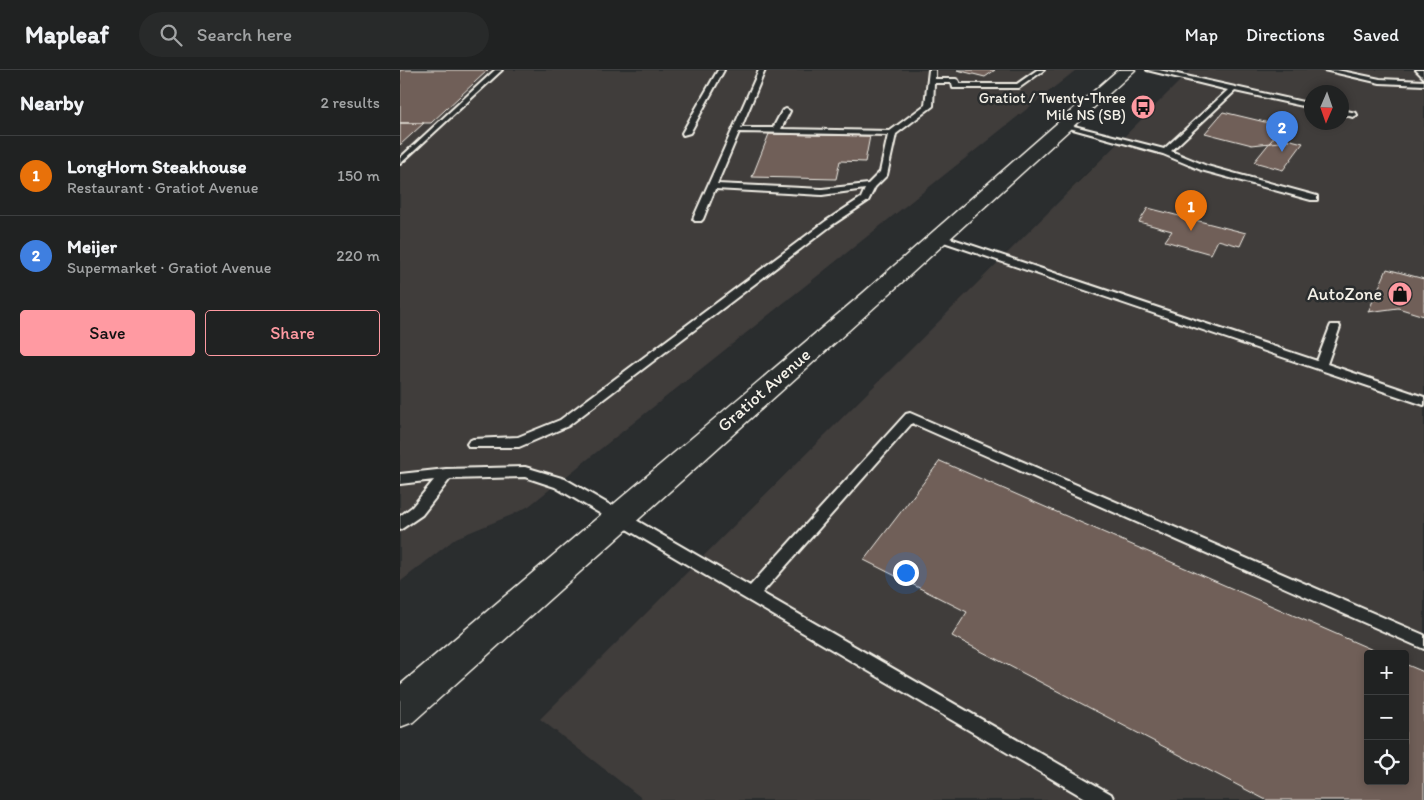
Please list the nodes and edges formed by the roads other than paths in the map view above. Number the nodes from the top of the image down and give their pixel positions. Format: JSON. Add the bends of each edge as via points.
{"nodes":[{"id":1,"x":499,"y":70,"type":"edge"},
{"id":2,"x":721,"y":70,"type":"edge"},
{"id":3,"x":762,"y":70,"type":"edge"},
{"id":4,"x":932,"y":70,"type":"edge"},
{"id":5,"x":1041,"y":70,"type":"edge"},
{"id":6,"x":1127,"y":70,"type":"edge"},
{"id":7,"x":1150,"y":70,"type":"edge"},
{"id":8,"x":1327,"y":70,"type":"edge"},
{"id":9,"x":1368,"y":70,"type":"edge"},
{"id":10,"x":1419,"y":70,"type":"edge"},
{"id":11,"x":1424,"y":76,"type":"edge"},
{"id":12,"x":1363,"y":77,"type":"junction"},
{"id":13,"x":931,"y":81,"type":"junction"},
{"id":14,"x":1424,"y":83,"type":"edge"},
{"id":15,"x":1233,"y":88,"type":"junction"},
{"id":16,"x":1304,"y":104,"type":"edge"},
{"id":17,"x":786,"y":111,"type":"dead end"},
{"id":18,"x":1349,"y":114,"type":"edge"},
{"id":19,"x":1353,"y":115,"type":"dead end"},
{"id":20,"x":1066,"y":126,"type":"junction"},
{"id":21,"x":737,"y":130,"type":"junction"},
{"id":22,"x":776,"y":131,"type":"junction"},
{"id":23,"x":892,"y":133,"type":"junction"},
{"id":24,"x":686,"y":134,"type":"dead end"},
{"id":25,"x":1166,"y":152,"type":"junction"},
{"id":26,"x":400,"y":162,"type":"edge"},
{"id":27,"x":713,"y":186,"type":"junction"},
{"id":28,"x":870,"y":186,"type":"junction"},
{"id":29,"x":1314,"y":198,"type":"dead end"},
{"id":30,"x":698,"y":220,"type":"dead end"},
{"id":31,"x":938,"y":237,"type":"junction"},
{"id":32,"x":1335,"y":327,"type":"dead end"},
{"id":33,"x":1320,"y":366,"type":"junction"},
{"id":34,"x":1424,"y":402,"type":"edge"},
{"id":35,"x":473,"y":444,"type":"dead end"},
{"id":36,"x":446,"y":474,"type":"junction"},
{"id":37,"x":400,"y":479,"type":"edge"},
{"id":38,"x":618,"y":518,"type":"junction"},
{"id":39,"x":400,"y":524,"type":"edge"},
{"id":40,"x":751,"y":595,"type":"junction"},
{"id":41,"x":1424,"y":642,"type":"edge"},
{"id":42,"x":400,"y":708,"type":"edge"},
{"id":43,"x":1105,"y":800,"type":"edge"}],
"edges":[{"from":1,"to":26,"type":"lane"},
{"from":2,"to":24,"type":"lane"},
{"from":3,"to":21,"type":"lane"},
{"from":4,"to":13,"type":"lane"},
{"from":5,"to":13,"type":"lane","via":[[1019,86],[956,86],[956,81]]},
{"from":6,"to":20,"type":"main road","name":"Gratiot Avenue"},
{"from":7,"to":15,"type":"lane"},
{"from":8,"to":12,"type":"lane"},
{"from":9,"to":12,"type":"lane"},
{"from":10,"to":11,"type":"lane"},
{"from":12,"to":14,"type":"lane"},
{"from":13,"to":23,"type":"lane","via":[[928,106]]},
{"from":15,"to":16,"type":"lane"},
{"from":15,"to":25,"type":"lane"},
{"from":17,"to":22,"type":"lane"},
{"from":18,"to":19,"type":"lane"},
{"from":20,"to":25,"type":"lane"},
{"from":20,"to":31,"type":"main road","name":"Gratiot Avenue"},
{"from":21,"to":22,"type":"lane"},
{"from":21,"to":27,"type":"lane"},
{"from":22,"to":23,"type":"lane"},
{"from":23,"to":28,"type":"lane","via":[[884,173]]},
{"from":25,"to":29,"type":"lane","via":[[1204,168]]},
{"from":27,"to":28,"type":"lane","via":[[822,192]]},
{"from":27,"to":30,"type":"lane"},
{"from":28,"to":35,"type":"lane","via":[[865,199],[564,423],[519,442]]},
{"from":31,"to":33,"type":"lane"},
{"from":31,"to":38,"type":"main road","name":"Gratiot Avenue"},
{"from":32,"to":33,"type":"lane"},
{"from":33,"to":34,"type":"lane"},
{"from":36,"to":37,"type":"lane"},
{"from":36,"to":38,"type":"lane","via":[[525,472],[560,483]]},
{"from":36,"to":39,"type":"lane","via":[[416,512]]},
{"from":38,"to":40,"type":"lane"},
{"from":38,"to":42,"type":"main road","name":"Gratiot Avenue"},
{"from":40,"to":41,"type":"lane","via":[[910,418]]},
{"from":40,"to":43,"type":"lane"}]}
